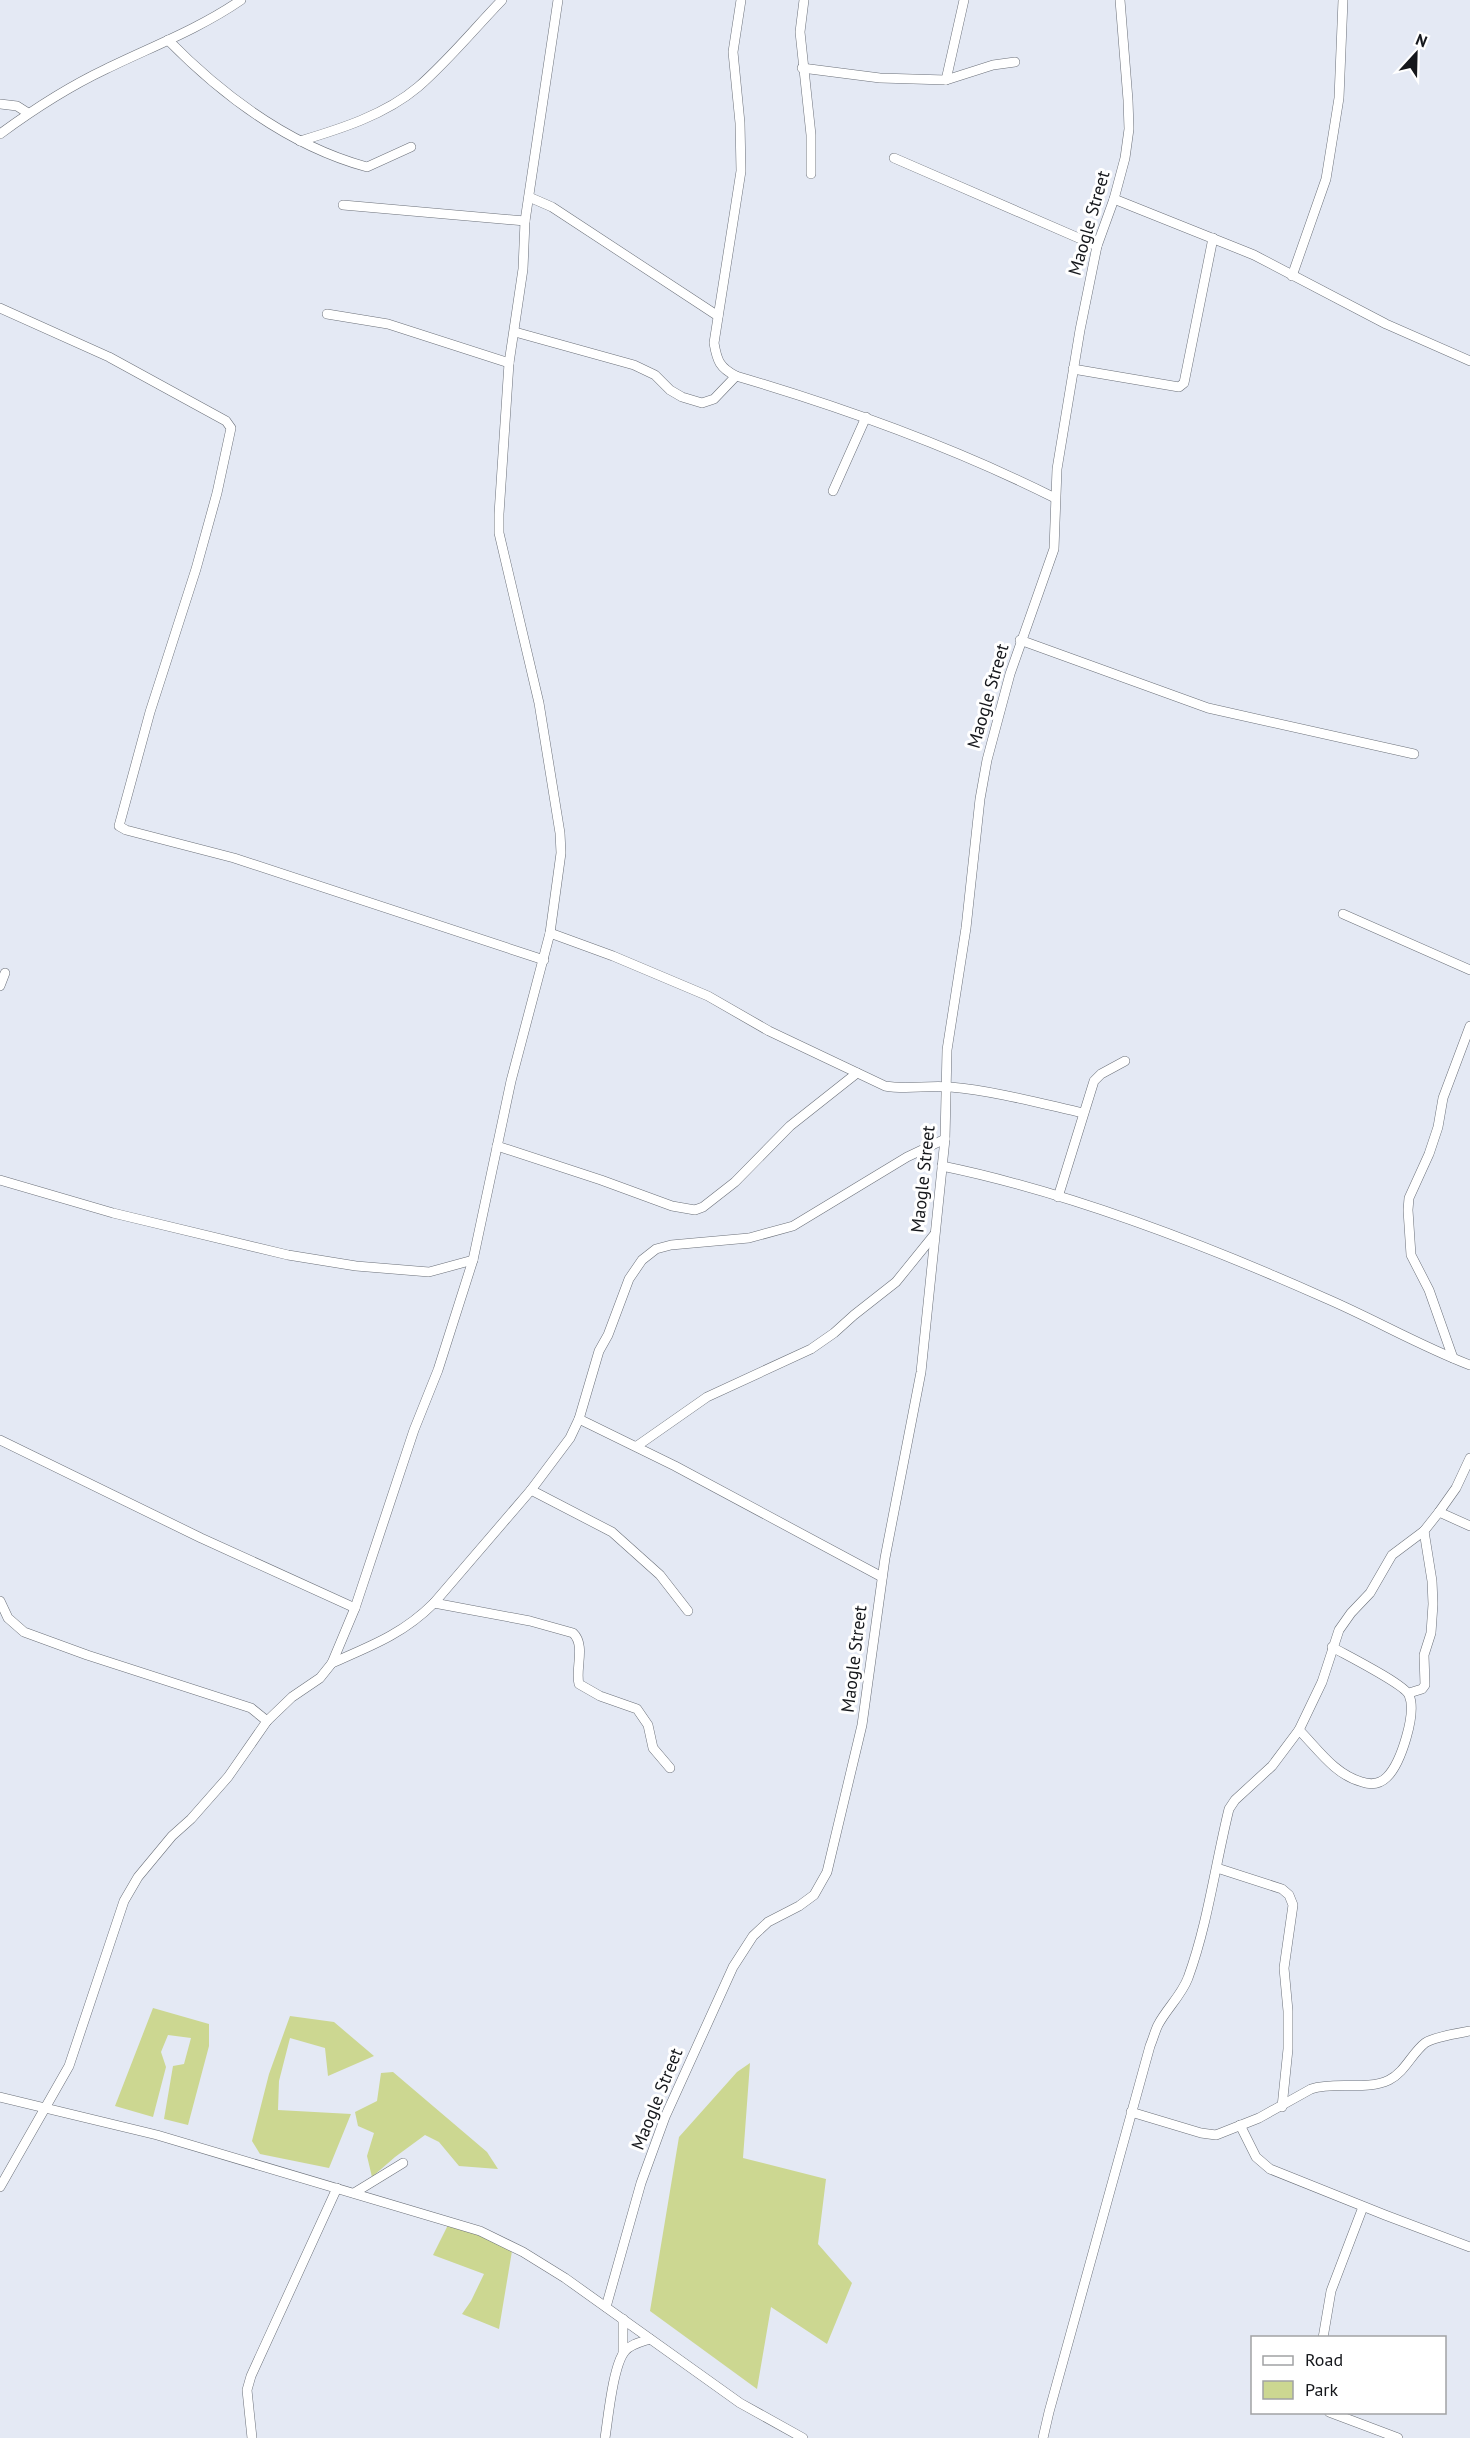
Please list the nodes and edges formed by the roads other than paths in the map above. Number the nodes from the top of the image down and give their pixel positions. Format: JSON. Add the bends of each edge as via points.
{"nodes":[{"id":1,"x":241,"y":0,"type":"edge"},
{"id":2,"x":502,"y":0,"type":"edge"},
{"id":3,"x":558,"y":0,"type":"edge"},
{"id":4,"x":741,"y":0,"type":"edge"},
{"id":5,"x":804,"y":0,"type":"edge"},
{"id":6,"x":964,"y":0,"type":"edge"},
{"id":7,"x":1120,"y":0,"type":"edge"},
{"id":8,"x":1343,"y":0,"type":"edge"},
{"id":9,"x":168,"y":40,"type":"junction"},
{"id":10,"x":1015,"y":62,"type":"dead end"},
{"id":11,"x":802,"y":68,"type":"junction"},
{"id":12,"x":946,"y":80,"type":"junction"},
{"id":13,"x":0,"y":104,"type":"edge"},
{"id":14,"x":28,"y":113,"type":"junction"},
{"id":15,"x":0,"y":134,"type":"edge"},
{"id":16,"x":300,"y":141,"type":"junction"},
{"id":17,"x":411,"y":147,"type":"dead end"},
{"id":18,"x":894,"y":158,"type":"dead end"},
{"id":19,"x":811,"y":174,"type":"dead end"},
{"id":20,"x":529,"y":197,"type":"junction"},
{"id":21,"x":1114,"y":199,"type":"junction"},
{"id":22,"x":343,"y":205,"type":"dead end"},
{"id":23,"x":525,"y":221,"type":"junction"},
{"id":24,"x":1213,"y":238,"type":"junction"},
{"id":25,"x":1097,"y":246,"type":"junction"},
{"id":26,"x":1292,"y":276,"type":"junction"},
{"id":27,"x":0,"y":308,"type":"edge"},
{"id":28,"x":327,"y":314,"type":"dead end"},
{"id":29,"x":718,"y":316,"type":"junction"},
{"id":30,"x":514,"y":332,"type":"junction"},
{"id":31,"x":1470,"y":361,"type":"edge"},
{"id":32,"x":509,"y":363,"type":"junction"},
{"id":33,"x":1073,"y":369,"type":"junction"},
{"id":34,"x":736,"y":376,"type":"junction"},
{"id":35,"x":866,"y":417,"type":"junction"},
{"id":36,"x":833,"y":491,"type":"dead end"},
{"id":37,"x":1055,"y":498,"type":"junction"},
{"id":38,"x":1020,"y":640,"type":"junction"},
{"id":39,"x":1414,"y":754,"type":"dead end"},
{"id":40,"x":1343,"y":914,"type":"dead end"},
{"id":41,"x":550,"y":933,"type":"junction"},
{"id":42,"x":544,"y":960,"type":"junction"},
{"id":43,"x":1470,"y":970,"type":"edge"},
{"id":44,"x":5,"y":973,"type":"dead end"},
{"id":45,"x":0,"y":986,"type":"edge"},
{"id":46,"x":1470,"y":1026,"type":"edge"},
{"id":47,"x":1125,"y":1061,"type":"dead end"},
{"id":48,"x":857,"y":1073,"type":"junction"},
{"id":49,"x":948,"y":1087,"type":"junction"},
{"id":50,"x":1083,"y":1113,"type":"junction"},
{"id":51,"x":945,"y":1139,"type":"junction"},
{"id":52,"x":497,"y":1146,"type":"junction"},
{"id":53,"x":942,"y":1166,"type":"junction"},
{"id":54,"x":0,"y":1180,"type":"edge"},
{"id":55,"x":1058,"y":1197,"type":"junction"},
{"id":56,"x":934,"y":1235,"type":"junction"},
{"id":57,"x":472,"y":1260,"type":"junction"},
{"id":58,"x":1453,"y":1359,"type":"junction"},
{"id":59,"x":1470,"y":1365,"type":"edge"},
{"id":60,"x":579,"y":1419,"type":"junction"},
{"id":61,"x":0,"y":1440,"type":"edge"},
{"id":62,"x":637,"y":1446,"type":"junction"},
{"id":63,"x":1470,"y":1458,"type":"edge"},
{"id":64,"x":531,"y":1490,"type":"junction"},
{"id":65,"x":1439,"y":1512,"type":"junction"},
{"id":66,"x":1470,"y":1526,"type":"edge"},
{"id":67,"x":1424,"y":1531,"type":"junction"},
{"id":68,"x":882,"y":1577,"type":"junction"},
{"id":69,"x":0,"y":1601,"type":"edge"},
{"id":70,"x":434,"y":1603,"type":"junction"},
{"id":71,"x":355,"y":1608,"type":"junction"},
{"id":72,"x":688,"y":1611,"type":"dead end"},
{"id":73,"x":1332,"y":1647,"type":"junction"},
{"id":74,"x":332,"y":1664,"type":"junction"},
{"id":75,"x":1408,"y":1693,"type":"junction"},
{"id":76,"x":267,"y":1721,"type":"junction"},
{"id":77,"x":1299,"y":1730,"type":"junction"},
{"id":78,"x":670,"y":1768,"type":"dead end"},
{"id":79,"x":1217,"y":1868,"type":"junction"},
{"id":80,"x":1470,"y":2031,"type":"edge"},
{"id":81,"x":0,"y":2097,"type":"edge"},
{"id":82,"x":46,"y":2107,"type":"junction"},
{"id":83,"x":1282,"y":2107,"type":"junction"},
{"id":84,"x":1131,"y":2112,"type":"junction"},
{"id":85,"x":1240,"y":2125,"type":"junction"},
{"id":86,"x":403,"y":2163,"type":"dead end"},
{"id":87,"x":0,"y":2187,"type":"edge"},
{"id":88,"x":337,"y":2188,"type":"junction"},
{"id":89,"x":354,"y":2193,"type":"junction"},
{"id":90,"x":1363,"y":2207,"type":"junction"},
{"id":91,"x":1470,"y":2247,"type":"edge"},
{"id":92,"x":606,"y":2307,"type":"junction"},
{"id":93,"x":623,"y":2319,"type":"junction"},
{"id":94,"x":1323,"y":2336,"type":"edge"},
{"id":95,"x":650,"y":2339,"type":"junction"},
{"id":96,"x":623,"y":2352,"type":"junction"},
{"id":97,"x":1334,"y":2414,"type":"edge"},
{"id":98,"x":252,"y":2438,"type":"edge"},
{"id":99,"x":605,"y":2438,"type":"edge"},
{"id":100,"x":803,"y":2438,"type":"edge"},
{"id":101,"x":1043,"y":2438,"type":"edge"},
{"id":102,"x":1398,"y":2438,"type":"edge"}],
"edges":[{"from":1,"to":9,"type":"street"},
{"from":2,"to":16,"type":"street","via":[[417,88],[378,112]]},
{"from":3,"to":20,"type":"street"},
{"from":4,"to":29,"type":"street","via":[[733,52],[741,171]]},
{"from":5,"to":11,"type":"street","via":[[800,32]]},
{"from":6,"to":12,"type":"street"},
{"from":7,"to":21,"type":"street","name":"Maogle Street","via":[[1129,129]]},
{"from":8,"to":26,"type":"street","via":[[1339,98],[1326,178]]},
{"from":9,"to":14,"type":"street","via":[[105,69]]},
{"from":9,"to":16,"type":"street","via":[[221,89]]},
{"from":10,"to":12,"type":"street"},
{"from":11,"to":12,"type":"street","via":[[880,78]]},
{"from":11,"to":19,"type":"street","via":[[811,135]]},
{"from":13,"to":14,"type":"street","via":[[18,106]]},
{"from":14,"to":15,"type":"street"},
{"from":16,"to":17,"type":"street","via":[[367,167]]},
{"from":18,"to":25,"type":"street"},
{"from":20,"to":23,"type":"street"},
{"from":20,"to":29,"type":"street","via":[[552,207]]},
{"from":21,"to":24,"type":"street"},
{"from":21,"to":25,"type":"street","name":"Maogle Street"},
{"from":22,"to":23,"type":"street"},
{"from":23,"to":30,"type":"street"},
{"from":24,"to":26,"type":"street"},
{"from":24,"to":33,"type":"street","via":[[1184,383],[1179,387]]},
{"from":25,"to":33,"type":"street","name":"Maogle Street"},
{"from":26,"to":31,"type":"street"},
{"from":27,"to":42,"type":"street","via":[[109,357],[226,421],[231,428],[199,558],[119,826],[234,858]]},
{"from":28,"to":32,"type":"street","via":[[388,324]]},
{"from":29,"to":34,"type":"street","via":[[714,343],[717,362]]},
{"from":30,"to":32,"type":"street"},
{"from":30,"to":34,"type":"street","via":[[634,365],[655,375],[682,398],[702,403],[714,399]]},
{"from":32,"to":41,"type":"street","via":[[499,533],[533,672],[560,833],[560,873]]},
{"from":33,"to":37,"type":"street","name":"Maogle Street"},
{"from":34,"to":35,"type":"street"},
{"from":35,"to":36,"type":"street"},
{"from":35,"to":37,"type":"street","via":[[1014,477]]},
{"from":37,"to":38,"type":"street","name":"Maogle Street","via":[[1054,549]]},
{"from":38,"to":39,"type":"street","via":[[1208,708]]},
{"from":38,"to":49,"type":"street","name":"Maogle Street","via":[[980,799],[947,1050]]},
{"from":40,"to":43,"type":"street"},
{"from":41,"to":42,"type":"street"},
{"from":41,"to":48,"type":"street","via":[[708,996]]},
{"from":42,"to":52,"type":"street"},
{"from":44,"to":45,"type":"street"},
{"from":46,"to":58,"type":"street","via":[[1407,1210],[1411,1254],[1429,1290]]},
{"from":47,"to":50,"type":"street","via":[[1094,1081]]},
{"from":48,"to":49,"type":"street","via":[[896,1088]]},
{"from":48,"to":52,"type":"street","via":[[790,1126],[735,1182],[695,1210],[672,1206]]},
{"from":49,"to":50,"type":"street","via":[[997,1093]]},
{"from":49,"to":51,"type":"street","name":"Maogle Street"},
{"from":50,"to":55,"type":"street"},
{"from":51,"to":53,"type":"street","name":"Maogle Street"},
{"from":51,"to":60,"type":"street","via":[[907,1157],[793,1226],[749,1238],[656,1249],[642,1260],[629,1279],[599,1351]]},
{"from":52,"to":57,"type":"street"},
{"from":53,"to":55,"type":"street"},
{"from":53,"to":56,"type":"street","name":"Maogle Street"},
{"from":54,"to":57,"type":"street","via":[[113,1213],[288,1255],[429,1272]]},
{"from":55,"to":58,"type":"street","via":[[1242,1263]]},
{"from":56,"to":62,"type":"street","via":[[896,1282],[834,1334],[811,1349],[707,1397]]},
{"from":56,"to":68,"type":"street","name":"Maogle Street","via":[[921,1372]]},
{"from":57,"to":71,"type":"street"},
{"from":58,"to":59,"type":"street"},
{"from":60,"to":62,"type":"street"},
{"from":60,"to":64,"type":"street","via":[[560,1454]]},
{"from":61,"to":71,"type":"street"},
{"from":62,"to":68,"type":"street"},
{"from":63,"to":65,"type":"street"},
{"from":64,"to":70,"type":"street"},
{"from":64,"to":72,"type":"street","via":[[612,1532],[660,1575]]},
{"from":65,"to":66,"type":"street"},
{"from":65,"to":67,"type":"street"},
{"from":67,"to":73,"type":"street","via":[[1392,1555],[1370,1593],[1339,1630]]},
{"from":67,"to":75,"type":"street","via":[[1433,1620],[1424,1655],[1425,1685]]},
{"from":68,"to":92,"type":"street","name":"Maogle Street","via":[[862,1725],[827,1872],[814,1894],[768,1922],[753,1936],[733,1967],[665,2117],[641,2183]]},
{"from":69,"to":76,"type":"street","via":[[8,1617],[24,1632],[251,1708]]},
{"from":70,"to":74,"type":"street","via":[[396,1635]]},
{"from":70,"to":78,"type":"street","via":[[573,1633],[579,1644],[579,1684],[637,1709],[648,1725],[653,1748]]},
{"from":71,"to":74,"type":"street"},
{"from":73,"to":75,"type":"street"},
{"from":73,"to":77,"type":"street","via":[[1322,1682]]},
{"from":74,"to":76,"type":"street"},
{"from":75,"to":77,"type":"street","via":[[1408,1735],[1388,1776],[1376,1783],[1360,1782],[1344,1774]]},
{"from":76,"to":82,"type":"street","via":[[228,1777],[172,1836],[124,1901],[76,2049]]},
{"from":77,"to":79,"type":"street","via":[[1272,1766],[1229,1809]]},
{"from":79,"to":83,"type":"street","via":[[1282,1889],[1293,1905],[1284,1968],[1288,2049]]},
{"from":79,"to":84,"type":"street","via":[[1190,1971],[1180,1995],[1158,2026]]},
{"from":80,"to":83,"type":"street","via":[[1430,2040],[1388,2080],[1320,2086]]},
{"from":81,"to":82,"type":"street"},
{"from":82,"to":87,"type":"street"},
{"from":82,"to":88,"type":"street"},
{"from":83,"to":85,"type":"street"},
{"from":84,"to":85,"type":"street","via":[[1216,2135]]},
{"from":84,"to":101,"type":"street"},
{"from":85,"to":90,"type":"street","via":[[1256,2157],[1270,2169]]},
{"from":86,"to":89,"type":"street"},
{"from":88,"to":89,"type":"street"},
{"from":88,"to":98,"type":"street","via":[[251,2376],[247,2390]]},
{"from":89,"to":92,"type":"street","via":[[480,2231],[531,2257]]},
{"from":90,"to":91,"type":"street"},
{"from":90,"to":94,"type":"street","via":[[1331,2291]]},
{"from":92,"to":93,"type":"street"},
{"from":93,"to":95,"type":"street"},
{"from":93,"to":96,"type":"street"},
{"from":95,"to":96,"type":"street"},
{"from":95,"to":100,"type":"street","via":[[740,2403]]},
{"from":96,"to":99,"type":"street"},
{"from":97,"to":102,"type":"street"}]}
